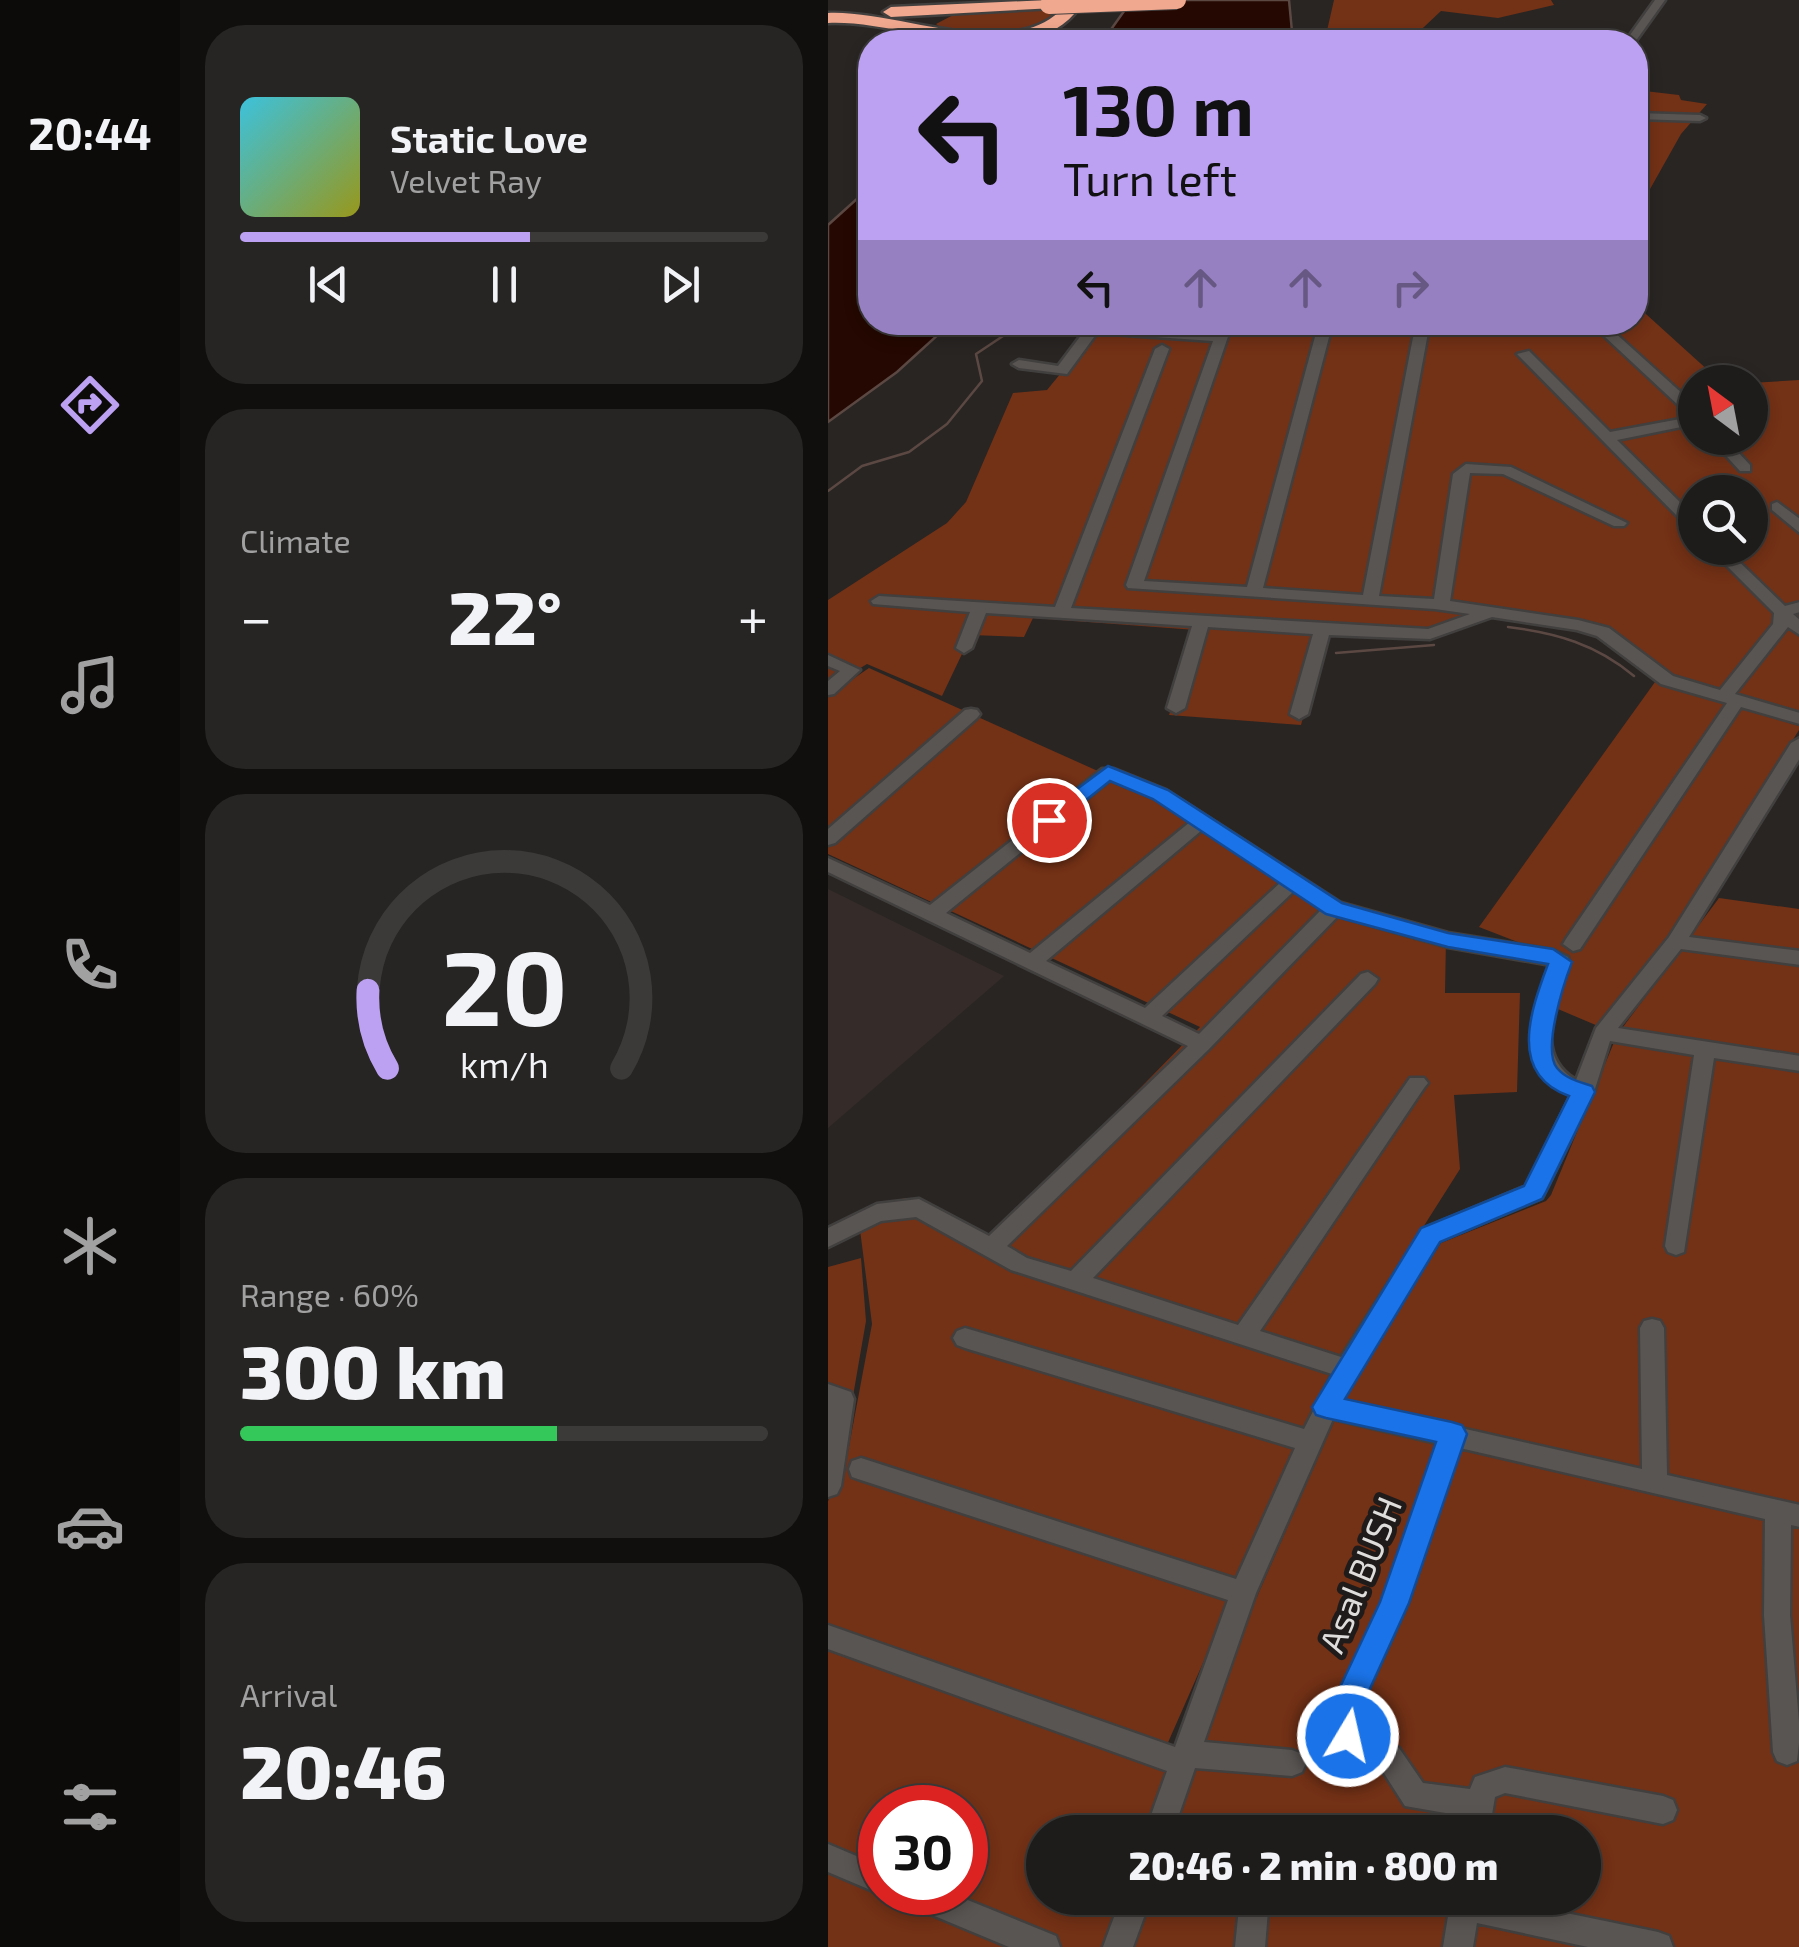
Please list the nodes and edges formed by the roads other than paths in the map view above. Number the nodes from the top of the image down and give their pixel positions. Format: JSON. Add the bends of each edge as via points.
{"nodes":[{"id":1,"x":882,"y":0,"type":"edge"},
{"id":2,"x":951,"y":0,"type":"edge"},
{"id":3,"x":1069,"y":0,"type":"edge"},
{"id":4,"x":1177,"y":0,"type":"edge"},
{"id":5,"x":1660,"y":0,"type":"edge"},
{"id":6,"x":1049,"y":3,"type":"edge"},
{"id":7,"x":1025,"y":4,"type":"edge"},
{"id":8,"x":828,"y":11,"type":"edge"},
{"id":9,"x":935,"y":30,"type":"edge"},
{"id":10,"x":941,"y":30,"type":"edge"},
{"id":11,"x":1039,"y":30,"type":"edge"},
{"id":12,"x":1639,"y":30,"type":"edge"},
{"id":13,"x":1648,"y":116,"type":"edge"},
{"id":14,"x":1700,"y":118,"type":"dead end"},
{"id":15,"x":1088,"y":335,"type":"edge"},
{"id":16,"x":1222,"y":335,"type":"edge"},
{"id":17,"x":1323,"y":335,"type":"edge"},
{"id":18,"x":1421,"y":335,"type":"edge"},
{"id":19,"x":1609,"y":335,"type":"edge"},
{"id":20,"x":1162,"y":349,"type":"dead end"},
{"id":21,"x":1524,"y":354,"type":"dead end"},
{"id":22,"x":1019,"y":364,"type":"dead end"},
{"id":23,"x":1678,"y":400,"type":"edge"},
{"id":24,"x":1678,"y":421,"type":"edge"},
{"id":25,"x":1608,"y":437,"type":"junction"},
{"id":26,"x":1732,"y":455,"type":"edge"},
{"id":27,"x":1744,"y":468,"type":"dead end"},
{"id":28,"x":1678,"y":508,"type":"edge"},
{"id":29,"x":1778,"y":508,"type":"dead end"},
{"id":30,"x":1619,"y":523,"type":"dead end"},
{"id":31,"x":1800,"y":528,"type":"edge"},
{"id":32,"x":1738,"y":565,"type":"edge"},
{"id":33,"x":1254,"y":594,"type":"junction"},
{"id":34,"x":1370,"y":599,"type":"junction"},
{"id":35,"x":879,"y":601,"type":"dead end"},
{"id":36,"x":1441,"y":604,"type":"junction"},
{"id":37,"x":980,"y":608,"type":"junction"},
{"id":38,"x":1791,"y":609,"type":"edge"},
{"id":39,"x":1490,"y":612,"type":"junction"},
{"id":40,"x":1061,"y":614,"type":"junction"},
{"id":41,"x":1200,"y":622,"type":"junction"},
{"id":42,"x":1322,"y":630,"type":"junction"},
{"id":43,"x":1800,"y":630,"type":"edge"},
{"id":44,"x":964,"y":648,"type":"dead end"},
{"id":45,"x":828,"y":660,"type":"edge"},
{"id":46,"x":828,"y":690,"type":"edge"},
{"id":47,"x":1730,"y":700,"type":"junction"},
{"id":48,"x":1176,"y":708,"type":"dead end"},
{"id":49,"x":971,"y":714,"type":"dead end"},
{"id":50,"x":1298,"y":714,"type":"dead end"},
{"id":51,"x":1800,"y":718,"type":"edge"},
{"id":52,"x":1800,"y":743,"type":"edge"},
{"id":53,"x":1202,"y":821,"type":"junction"},
{"id":54,"x":828,"y":839,"type":"edge"},
{"id":55,"x":828,"y":864,"type":"edge"},
{"id":56,"x":1291,"y":883,"type":"junction"},
{"id":57,"x":1334,"y":908,"type":"junction"},
{"id":58,"x":932,"y":914,"type":"junction"},
{"id":59,"x":1676,"y":942,"type":"junction"},
{"id":60,"x":1573,"y":944,"type":"dead end"},
{"id":61,"x":1800,"y":958,"type":"edge"},
{"id":62,"x":1032,"y":962,"type":"junction"},
{"id":63,"x":1368,"y":979,"type":"dead end"},
{"id":64,"x":1148,"y":1018,"type":"junction"},
{"id":65,"x":1602,"y":1033,"type":"junction"},
{"id":66,"x":1202,"y":1044,"type":"junction"},
{"id":67,"x":1705,"y":1051,"type":"junction"},
{"id":68,"x":1800,"y":1064,"type":"edge"},
{"id":69,"x":1417,"y":1083,"type":"dead end"},
{"id":70,"x":1583,"y":1092,"type":"junction"},
{"id":71,"x":828,"y":1238,"type":"edge"},
{"id":72,"x":1676,"y":1246,"type":"dead end"},
{"id":73,"x":992,"y":1247,"type":"junction"},
{"id":74,"x":1075,"y":1282,"type":"junction"},
{"id":75,"x":1652,"y":1328,"type":"dead end"},
{"id":76,"x":1243,"y":1337,"type":"junction"},
{"id":77,"x":965,"y":1338,"type":"dead end"},
{"id":78,"x":1347,"y":1368,"type":"junction"},
{"id":79,"x":828,"y":1394,"type":"edge"},
{"id":80,"x":1326,"y":1407,"type":"junction"},
{"id":81,"x":1452,"y":1434,"type":"junction"},
{"id":82,"x":1311,"y":1442,"type":"junction"},
{"id":83,"x":861,"y":1469,"type":"dead end"},
{"id":84,"x":1655,"y":1480,"type":"junction"},
{"id":85,"x":828,"y":1486,"type":"edge"},
{"id":86,"x":1789,"y":1515,"type":"edge"},
{"id":87,"x":1243,"y":1593,"type":"junction"},
{"id":88,"x":828,"y":1637,"type":"edge"},
{"id":89,"x":1787,"y":1752,"type":"dead end"},
{"id":90,"x":1184,"y":1758,"type":"junction"},
{"id":91,"x":1292,"y":1762,"type":"dead end"},
{"id":92,"x":1663,"y":1810,"type":"dead end"},
{"id":93,"x":1164,"y":1815,"type":"edge"},
{"id":94,"x":1469,"y":1815,"type":"edge"},
{"id":95,"x":1478,"y":1815,"type":"edge"},
{"id":96,"x":828,"y":1858,"type":"edge"},
{"id":97,"x":858,"y":1871,"type":"edge"},
{"id":98,"x":967,"y":1915,"type":"edge"},
{"id":99,"x":1130,"y":1915,"type":"edge"},
{"id":100,"x":1253,"y":1915,"type":"edge"},
{"id":101,"x":1464,"y":1915,"type":"edge"},
{"id":102,"x":1521,"y":1915,"type":"edge"},
{"id":103,"x":1045,"y":1947,"type":"edge"},
{"id":104,"x":1118,"y":1947,"type":"edge"},
{"id":105,"x":1250,"y":1947,"type":"edge"},
{"id":106,"x":1458,"y":1947,"type":"edge"},
{"id":107,"x":1658,"y":1947,"type":"edge"}],
"edges":[{"from":1,"to":8,"type":"highway"},
{"from":2,"to":7,"type":"highway"},
{"from":3,"to":6,"type":"highway","bridge":true},
{"from":3,"to":11,"type":"highway","via":[[1065,16]]},
{"from":4,"to":6,"type":"highway","bridge":true},
{"from":5,"to":12,"type":"street"},
{"from":6,"to":7,"type":"highway"},
{"from":7,"to":8,"type":"highway"},
{"from":7,"to":10,"type":"highway","via":[[952,13],[934,20]]},
{"from":8,"to":9,"type":"highway"},
{"from":13,"to":14,"type":"street"},
{"from":15,"to":22,"type":"street","via":[[1062,370]]},
{"from":16,"to":33,"type":"street","via":[[1134,585]]},
{"from":17,"to":33,"type":"street"},
{"from":18,"to":34,"type":"street"},
{"from":19,"to":23,"type":"street"},
{"from":20,"to":40,"type":"street"},
{"from":21,"to":25,"type":"street"},
{"from":24,"to":25,"type":"street"},
{"from":25,"to":28,"type":"street"},
{"from":26,"to":27,"type":"street"},
{"from":29,"to":31,"type":"street"},
{"from":30,"to":36,"type":"street","via":[[1506,470],[1466,468]]},
{"from":32,"to":38,"type":"street"},
{"from":33,"to":34,"type":"street"},
{"from":34,"to":36,"type":"street"},
{"from":35,"to":37,"type":"street"},
{"from":36,"to":39,"type":"street"},
{"from":37,"to":40,"type":"street"},
{"from":37,"to":44,"type":"street"},
{"from":38,"to":43,"type":"street"},
{"from":38,"to":47,"type":"street"},
{"from":39,"to":42,"type":"street","via":[[1430,634]]},
{"from":39,"to":47,"type":"street","via":[[1603,632],[1667,680]]},
{"from":40,"to":41,"type":"street"},
{"from":41,"to":42,"type":"street"},
{"from":41,"to":48,"type":"street"},
{"from":42,"to":50,"type":"street"},
{"from":45,"to":46,"type":"street","via":[[852,670]]},
{"from":47,"to":51,"type":"street"},
{"from":47,"to":60,"type":"street"},
{"from":49,"to":54,"type":"street"},
{"from":52,"to":59,"type":"street"},
{"from":53,"to":56,"type":"street"},
{"from":53,"to":58,"type":"street","via":[[1108,773]]},
{"from":53,"to":62,"type":"street"},
{"from":55,"to":58,"type":"street"},
{"from":56,"to":57,"type":"street"},
{"from":56,"to":64,"type":"street"},
{"from":57,"to":66,"type":"street"},
{"from":57,"to":70,"type":"street","via":[[1560,962],[1539,1055],[1546,1072]]},
{"from":58,"to":62,"type":"street"},
{"from":59,"to":61,"type":"street"},
{"from":59,"to":65,"type":"street"},
{"from":62,"to":64,"type":"street"},
{"from":63,"to":74,"type":"street"},
{"from":64,"to":66,"type":"street"},
{"from":65,"to":67,"type":"street"},
{"from":65,"to":70,"type":"street"},
{"from":66,"to":73,"type":"street"},
{"from":67,"to":68,"type":"street"},
{"from":67,"to":72,"type":"street"},
{"from":69,"to":76,"type":"street"},
{"from":70,"to":78,"type":"street","via":[[1534,1192],[1430,1235]]},
{"from":71,"to":73,"type":"street","via":[[865,1217],[908,1206]]},
{"from":73,"to":74,"type":"street","via":[[1009,1260]]},
{"from":74,"to":76,"type":"street"},
{"from":75,"to":84,"type":"street"},
{"from":76,"to":78,"type":"street"},
{"from":77,"to":82,"type":"street"},
{"from":78,"to":80,"type":"street"},
{"from":79,"to":85,"type":"street","via":[[842,1399]]},
{"from":80,"to":81,"type":"street"},
{"from":80,"to":82,"type":"street"},
{"from":81,"to":84,"type":"street"},
{"from":81,"to":94,"type":"street","name":"Asal BUSH","via":[[1394,1603],[1342,1717],[1348,1736],[1400,1764],[1416,1796]]},
{"from":82,"to":87,"type":"street"},
{"from":83,"to":87,"type":"street"},
{"from":84,"to":86,"type":"street"},
{"from":86,"to":89,"type":"street","via":[[1776,1616]]},
{"from":87,"to":90,"type":"street"},
{"from":88,"to":90,"type":"street"},
{"from":90,"to":91,"type":"street"},
{"from":90,"to":93,"type":"street"},
{"from":92,"to":95,"type":"street","via":[[1505,1780],[1485,1787]]},
{"from":96,"to":97,"type":"street"},
{"from":98,"to":103,"type":"street"},
{"from":99,"to":104,"type":"street"},
{"from":100,"to":105,"type":"street"},
{"from":101,"to":106,"type":"street"},
{"from":102,"to":107,"type":"street"}]}
